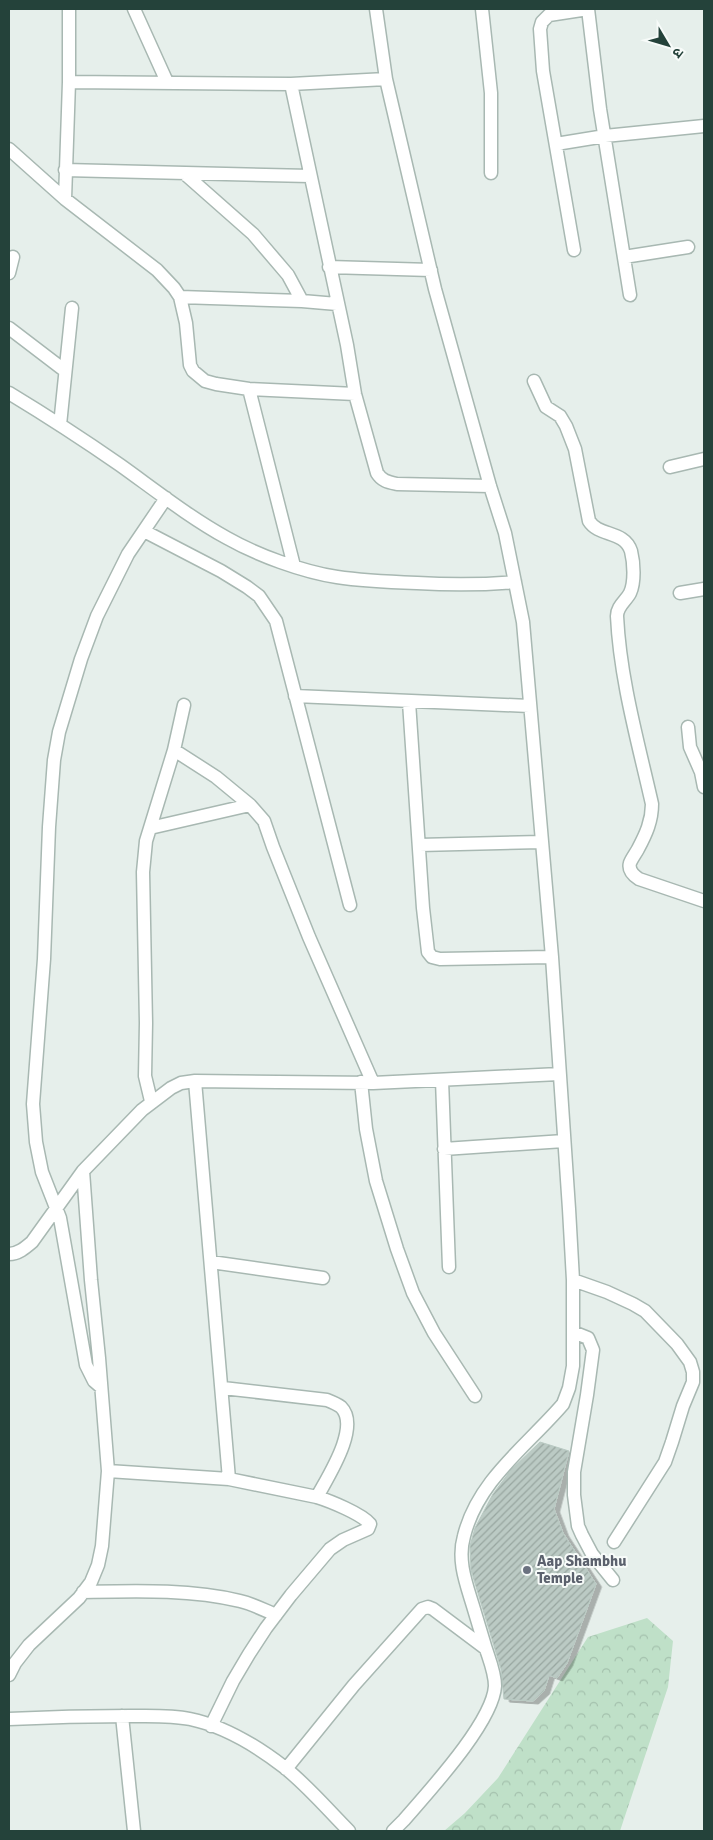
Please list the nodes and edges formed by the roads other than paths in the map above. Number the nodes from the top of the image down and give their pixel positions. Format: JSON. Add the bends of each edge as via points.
{"nodes":[{"id":1,"x":69,"y":9,"type":"edge"},
{"id":2,"x":134,"y":9,"type":"edge"},
{"id":3,"x":376,"y":9,"type":"edge"},
{"id":4,"x":482,"y":9,"type":"edge"},
{"id":5,"x":588,"y":9,"type":"edge"},
{"id":6,"x":386,"y":79,"type":"junction"},
{"id":7,"x":69,"y":82,"type":"junction"},
{"id":8,"x":167,"y":82,"type":"junction"},
{"id":9,"x":291,"y":84,"type":"junction"},
{"id":10,"x":704,"y":126,"type":"edge"},
{"id":11,"x":605,"y":136,"type":"junction"},
{"id":12,"x":556,"y":144,"type":"junction"},
{"id":13,"x":9,"y":149,"type":"edge"},
{"id":14,"x":65,"y":170,"type":"junction"},
{"id":15,"x":491,"y":173,"type":"dead end"},
{"id":16,"x":185,"y":174,"type":"junction"},
{"id":17,"x":310,"y":176,"type":"junction"},
{"id":18,"x":65,"y":199,"type":"junction"},
{"id":19,"x":688,"y":247,"type":"dead end"},
{"id":20,"x":574,"y":250,"type":"dead end"},
{"id":21,"x":13,"y":257,"type":"dead end"},
{"id":22,"x":624,"y":257,"type":"junction"},
{"id":23,"x":330,"y":267,"type":"junction"},
{"id":24,"x":431,"y":270,"type":"junction"},
{"id":25,"x":9,"y":273,"type":"edge"},
{"id":26,"x":630,"y":295,"type":"dead end"},
{"id":27,"x":180,"y":297,"type":"junction"},
{"id":28,"x":302,"y":301,"type":"junction"},
{"id":29,"x":337,"y":304,"type":"junction"},
{"id":30,"x":72,"y":308,"type":"dead end"},
{"id":31,"x":9,"y":328,"type":"edge"},
{"id":32,"x":64,"y":370,"type":"junction"},
{"id":33,"x":534,"y":381,"type":"dead end"},
{"id":34,"x":248,"y":389,"type":"junction"},
{"id":35,"x":9,"y":393,"type":"edge"},
{"id":36,"x":355,"y":394,"type":"junction"},
{"id":37,"x":60,"y":425,"type":"junction"},
{"id":38,"x":704,"y":459,"type":"edge"},
{"id":39,"x":670,"y":467,"type":"dead end"},
{"id":40,"x":490,"y":486,"type":"junction"},
{"id":41,"x":166,"y":498,"type":"junction"},
{"id":42,"x":144,"y":531,"type":"junction"},
{"id":43,"x":294,"y":566,"type":"junction"},
{"id":44,"x":515,"y":582,"type":"junction"},
{"id":45,"x":704,"y":589,"type":"edge"},
{"id":46,"x":680,"y":593,"type":"dead end"},
{"id":47,"x":295,"y":696,"type":"junction"},
{"id":48,"x":410,"y":702,"type":"junction"},
{"id":49,"x":184,"y":705,"type":"dead end"},
{"id":50,"x":529,"y":706,"type":"junction"},
{"id":51,"x":688,"y":727,"type":"dead end"},
{"id":52,"x":174,"y":750,"type":"junction"},
{"id":53,"x":704,"y":787,"type":"edge"},
{"id":54,"x":250,"y":805,"type":"junction"},
{"id":55,"x":150,"y":828,"type":"junction"},
{"id":56,"x":541,"y":842,"type":"junction"},
{"id":57,"x":419,"y":845,"type":"junction"},
{"id":58,"x":704,"y":901,"type":"edge"},
{"id":59,"x":350,"y":905,"type":"dead end"},
{"id":60,"x":552,"y":957,"type":"junction"},
{"id":61,"x":560,"y":1074,"type":"junction"},
{"id":62,"x":442,"y":1080,"type":"junction"},
{"id":63,"x":196,"y":1081,"type":"junction"},
{"id":64,"x":367,"y":1082,"type":"junction"},
{"id":65,"x":151,"y":1102,"type":"junction"},
{"id":66,"x":564,"y":1141,"type":"junction"},
{"id":67,"x":444,"y":1149,"type":"junction"},
{"id":68,"x":83,"y":1171,"type":"junction"},
{"id":69,"x":56,"y":1207,"type":"junction"},
{"id":70,"x":9,"y":1254,"type":"edge"},
{"id":71,"x":211,"y":1262,"type":"junction"},
{"id":72,"x":449,"y":1267,"type":"dead end"},
{"id":73,"x":323,"y":1278,"type":"dead end"},
{"id":74,"x":573,"y":1280,"type":"junction"},
{"id":75,"x":573,"y":1332,"type":"junction"},
{"id":76,"x":101,"y":1387,"type":"junction"},
{"id":77,"x":223,"y":1388,"type":"junction"},
{"id":78,"x":476,"y":1396,"type":"dead end"},
{"id":79,"x":108,"y":1472,"type":"junction"},
{"id":80,"x":229,"y":1479,"type":"junction"},
{"id":81,"x":317,"y":1497,"type":"junction"},
{"id":82,"x":614,"y":1542,"type":"dead end"},
{"id":83,"x":613,"y":1580,"type":"dead end"},
{"id":84,"x":83,"y":1592,"type":"junction"},
{"id":85,"x":276,"y":1615,"type":"junction"},
{"id":86,"x":485,"y":1648,"type":"junction"},
{"id":87,"x":9,"y":1675,"type":"edge"},
{"id":88,"x":122,"y":1716,"type":"junction"},
{"id":89,"x":9,"y":1719,"type":"edge"},
{"id":90,"x":211,"y":1726,"type":"junction"},
{"id":91,"x":286,"y":1769,"type":"junction"},
{"id":92,"x":134,"y":1831,"type":"edge"},
{"id":93,"x":349,"y":1831,"type":"edge"},
{"id":94,"x":393,"y":1831,"type":"edge"}],
"edges":[{"from":1,"to":7,"type":"street"},
{"from":2,"to":8,"type":"street"},
{"from":3,"to":6,"type":"street"},
{"from":4,"to":15,"type":"street","via":[[491,93]]},
{"from":5,"to":11,"type":"street"},
{"from":5,"to":12,"type":"street","via":[[549,15],[540,30],[543,71]]},
{"from":6,"to":9,"type":"street"},
{"from":6,"to":24,"type":"street"},
{"from":7,"to":8,"type":"street"},
{"from":7,"to":14,"type":"street"},
{"from":8,"to":9,"type":"street"},
{"from":9,"to":17,"type":"street"},
{"from":10,"to":11,"type":"street"},
{"from":11,"to":12,"type":"street"},
{"from":11,"to":22,"type":"street"},
{"from":12,"to":20,"type":"street"},
{"from":13,"to":18,"type":"street"},
{"from":14,"to":16,"type":"street"},
{"from":14,"to":18,"type":"street"},
{"from":16,"to":17,"type":"street"},
{"from":16,"to":28,"type":"street","via":[[253,234],[288,275]]},
{"from":17,"to":23,"type":"street"},
{"from":18,"to":27,"type":"street","via":[[157,270]]},
{"from":19,"to":22,"type":"street"},
{"from":21,"to":25,"type":"street"},
{"from":22,"to":26,"type":"street"},
{"from":23,"to":24,"type":"street"},
{"from":23,"to":29,"type":"street"},
{"from":24,"to":40,"type":"street"},
{"from":27,"to":28,"type":"street"},
{"from":27,"to":34,"type":"street","via":[[193,372],[210,383]]},
{"from":28,"to":29,"type":"street"},
{"from":29,"to":36,"type":"street"},
{"from":30,"to":32,"type":"street"},
{"from":31,"to":32,"type":"street"},
{"from":32,"to":37,"type":"street"},
{"from":33,"to":58,"type":"street","via":[[546,407],[560,416],[566,426],[575,449],[590,521],[594,527],[620,537],[631,552],[632,586],[617,613],[622,663],[652,812],[630,864],[631,870],[639,879]]},
{"from":34,"to":36,"type":"street"},
{"from":34,"to":43,"type":"street"},
{"from":35,"to":37,"type":"street"},
{"from":36,"to":40,"type":"street","via":[[377,473],[386,482]]},
{"from":37,"to":41,"type":"street"},
{"from":38,"to":39,"type":"street"},
{"from":40,"to":44,"type":"street"},
{"from":41,"to":42,"type":"street"},
{"from":41,"to":43,"type":"street","via":[[242,546]]},
{"from":42,"to":47,"type":"street","via":[[221,571],[259,596],[276,621]]},
{"from":42,"to":69,"type":"street","via":[[122,565],[97,616],[68,701],[54,760],[33,1104],[42,1172]]},
{"from":43,"to":44,"type":"street","via":[[336,577],[381,581],[484,585]]},
{"from":44,"to":50,"type":"street"},
{"from":45,"to":46,"type":"street"},
{"from":47,"to":48,"type":"street"},
{"from":47,"to":59,"type":"street"},
{"from":48,"to":50,"type":"street"},
{"from":48,"to":57,"type":"street"},
{"from":49,"to":52,"type":"street"},
{"from":50,"to":56,"type":"street"},
{"from":51,"to":53,"type":"street","via":[[690,747]]},
{"from":52,"to":54,"type":"street","via":[[216,777]]},
{"from":52,"to":55,"type":"street"},
{"from":54,"to":55,"type":"street"},
{"from":54,"to":64,"type":"street","via":[[264,821]]},
{"from":55,"to":65,"type":"street","via":[[143,872],[143,914],[145,1076]]},
{"from":56,"to":57,"type":"street"},
{"from":56,"to":60,"type":"street"},
{"from":57,"to":60,"type":"street","via":[[426,944],[432,957]]},
{"from":60,"to":61,"type":"street"},
{"from":61,"to":62,"type":"street"},
{"from":61,"to":66,"type":"street"},
{"from":62,"to":64,"type":"street"},
{"from":62,"to":67,"type":"street"},
{"from":63,"to":64,"type":"street"},
{"from":63,"to":65,"type":"street","via":[[181,1083]]},
{"from":63,"to":71,"type":"street"},
{"from":64,"to":78,"type":"street","via":[[366,1130],[376,1181],[397,1249],[413,1294],[434,1333]]},
{"from":65,"to":68,"type":"street"},
{"from":66,"to":67,"type":"street"},
{"from":66,"to":74,"type":"street"},
{"from":67,"to":72,"type":"street"},
{"from":68,"to":69,"type":"street"},
{"from":68,"to":76,"type":"street"},
{"from":69,"to":70,"type":"street","via":[[32,1242]]},
{"from":69,"to":76,"type":"street","via":[[86,1365]]},
{"from":71,"to":73,"type":"street"},
{"from":71,"to":77,"type":"street"},
{"from":74,"to":75,"type":"street"},
{"from":74,"to":82,"type":"street","via":[[645,1311],[677,1344],[693,1372],[693,1382],[665,1462]]},
{"from":75,"to":83,"type":"street","via":[[588,1338],[593,1350],[574,1472],[578,1526],[592,1554]]},
{"from":75,"to":86,"type":"street","via":[[573,1366],[563,1404],[488,1485],[464,1534],[463,1571]]},
{"from":76,"to":79,"type":"street"},
{"from":77,"to":80,"type":"street"},
{"from":77,"to":81,"type":"street","via":[[327,1400],[340,1406],[346,1426],[342,1450]]},
{"from":79,"to":80,"type":"street"},
{"from":79,"to":84,"type":"street","via":[[100,1555],[96,1573]]},
{"from":80,"to":81,"type":"street"},
{"from":81,"to":85,"type":"street","via":[[364,1518],[370,1526],[330,1549]]},
{"from":84,"to":85,"type":"street","via":[[217,1597],[252,1604]]},
{"from":84,"to":87,"type":"street","via":[[30,1645]]},
{"from":85,"to":90,"type":"street","via":[[233,1681]]},
{"from":86,"to":91,"type":"street","via":[[433,1609],[422,1609],[365,1672]]},
{"from":86,"to":94,"type":"street","via":[[495,1685],[489,1708],[475,1734]]},
{"from":88,"to":89,"type":"street"},
{"from":88,"to":90,"type":"street","via":[[157,1716]]},
{"from":88,"to":92,"type":"street"},
{"from":90,"to":91,"type":"street","via":[[239,1738]]},
{"from":91,"to":93,"type":"street"}]}
